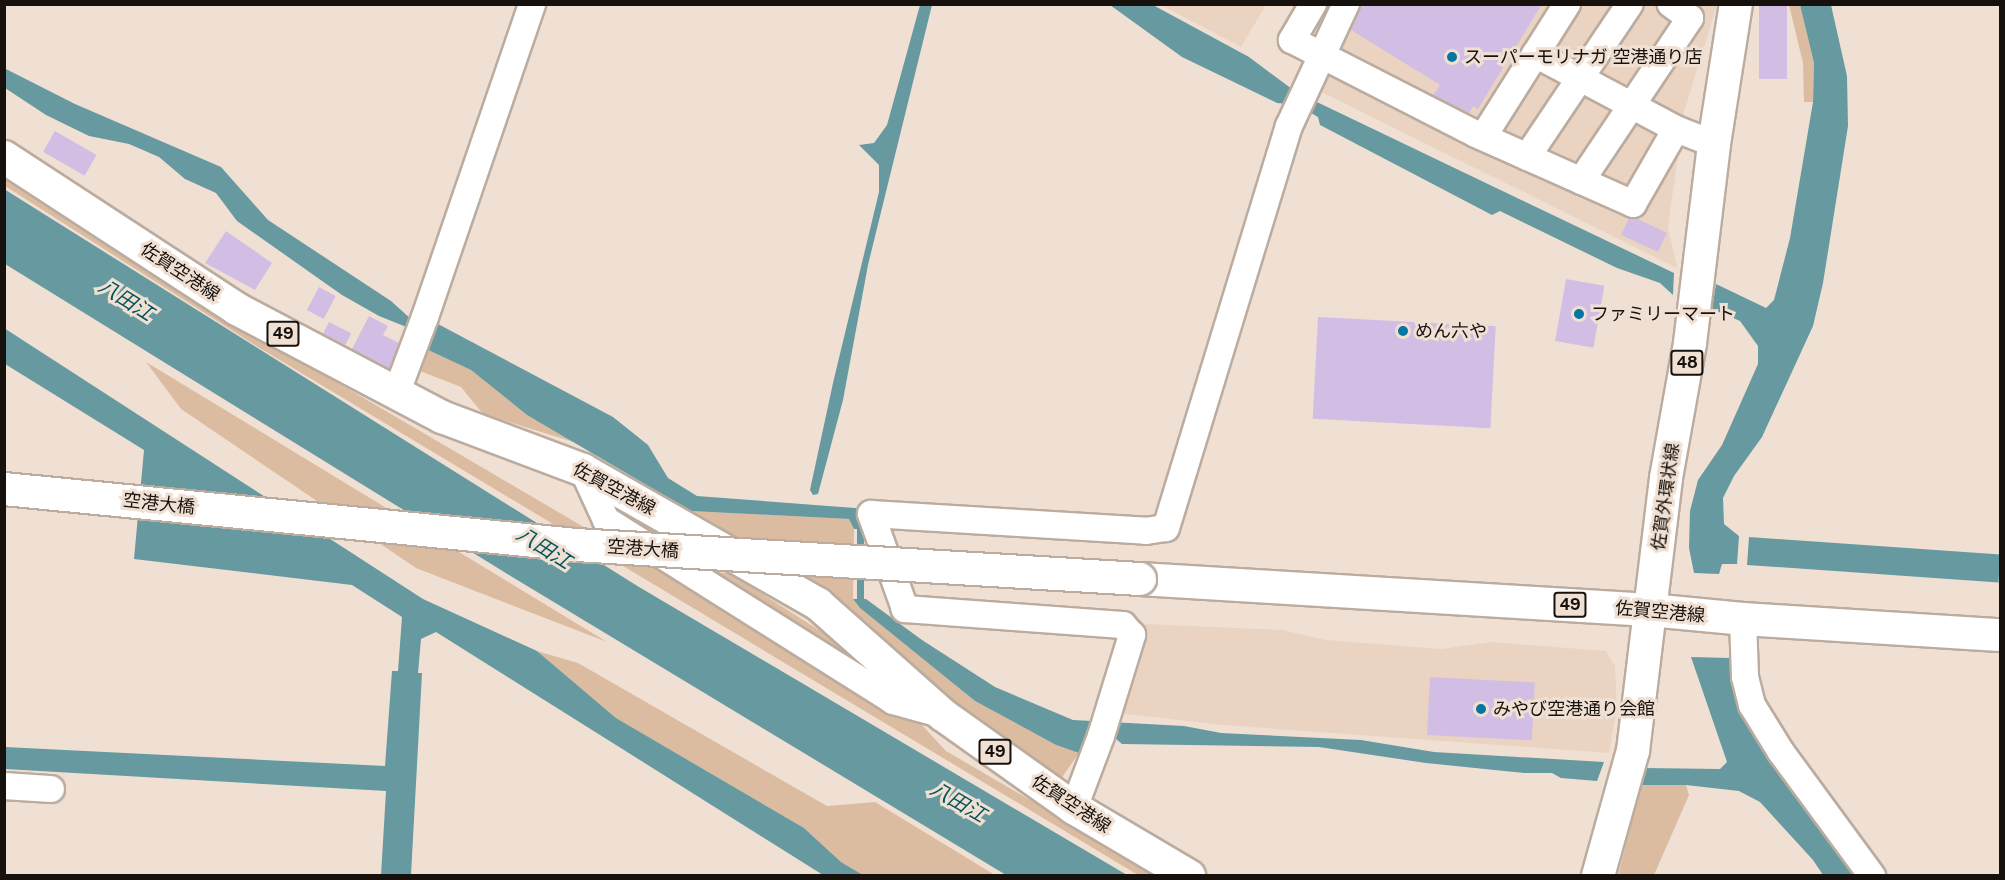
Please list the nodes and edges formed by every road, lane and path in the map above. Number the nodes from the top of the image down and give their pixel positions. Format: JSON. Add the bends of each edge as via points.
{"nodes":[{"id":1,"x":532,"y":4,"type":"edge"},
{"id":2,"x":1313,"y":4,"type":"edge"},
{"id":3,"x":1346,"y":4,"type":"edge"},
{"id":4,"x":1567,"y":4,"type":"edge"},
{"id":5,"x":1630,"y":4,"type":"edge"},
{"id":6,"x":1671,"y":4,"type":"edge"},
{"id":7,"x":1736,"y":4,"type":"edge"},
{"id":8,"x":1535,"y":54,"type":"junction"},
{"id":9,"x":1320,"y":56,"type":"junction"},
{"id":10,"x":1580,"y":78,"type":"junction"},
{"id":11,"x":1632,"y":105,"type":"junction"},
{"id":12,"x":1677,"y":129,"type":"junction"},
{"id":13,"x":1717,"y":130,"type":"junction"},
{"id":14,"x":1483,"y":136,"type":"junction"},
{"id":15,"x":4,"y":157,"type":"edge"},
{"id":16,"x":1527,"y":157,"type":"junction"},
{"id":17,"x":1581,"y":181,"type":"junction"},
{"id":18,"x":396,"y":394,"type":"junction"},
{"id":19,"x":583,"y":470,"type":"junction"},
{"id":20,"x":4,"y":489,"type":"edge"},
{"id":21,"x":1140,"y":579,"type":"joint"},
{"id":22,"x":1650,"y":610,"type":"junction"},
{"id":23,"x":1743,"y":619,"type":"junction"},
{"id":24,"x":2001,"y":635,"type":"edge"},
{"id":25,"x":943,"y":715,"type":"junction"},
{"id":26,"x":4,"y":786,"type":"edge"},
{"id":27,"x":51,"y":789,"type":"dead end"},
{"id":28,"x":1074,"y":808,"type":"junction"},
{"id":29,"x":1189,"y":876,"type":"edge"},
{"id":30,"x":1598,"y":876,"type":"edge"},
{"id":31,"x":1872,"y":876,"type":"edge"}],
"edges":[{"from":1,"to":18,"type":"street"},
{"from":2,"to":9,"type":"street","via":[[1292,40]]},
{"from":3,"to":9,"type":"street"},
{"from":4,"to":8,"type":"street"},
{"from":5,"to":10,"type":"street"},
{"from":6,"to":11,"type":"street","via":[[1690,18]]},
{"from":7,"to":13,"type":"main road","number":"48"},
{"from":8,"to":10,"type":"street"},
{"from":8,"to":14,"type":"street"},
{"from":9,"to":14,"type":"street"},
{"from":9,"to":28,"type":"street","via":[[1300,99],[1166,528],[1146,531],[871,514],[905,609],[1123,625],[1132,635]]},
{"from":10,"to":11,"type":"street"},
{"from":10,"to":16,"type":"street"},
{"from":11,"to":12,"type":"street"},
{"from":11,"to":17,"type":"street"},
{"from":12,"to":13,"type":"street"},
{"from":12,"to":17,"type":"street","via":[[1633,204]]},
{"from":13,"to":22,"type":"main road","name":"佐賀外環状線","number":"48"},
{"from":14,"to":16,"type":"street"},
{"from":15,"to":18,"type":"main road","name":"佐賀空港線","number":"49","via":[[237,309]]},
{"from":16,"to":17,"type":"street"},
{"from":18,"to":19,"type":"main road","name":"佐賀空港線","number":"49","via":[[442,417]]},
{"from":19,"to":25,"type":"main road","name":"佐賀空港線","number":"49","via":[[818,604]]},
{"from":19,"to":25,"type":"street","via":[[606,520],[893,701]]},
{"from":20,"to":21,"type":"main road","name":"空港大橋","number":"49","bridge":true,"via":[[576,544]]},
{"from":21,"to":22,"type":"main road","name":"佐賀空港線","number":"49"},
{"from":22,"to":23,"type":"main road","name":"佐賀空港線","number":"49"},
{"from":22,"to":30,"type":"main road","name":"佐賀外環状線","number":"48","via":[[1633,751]]},
{"from":23,"to":24,"type":"main road","name":"佐賀空港線","number":"49"},
{"from":23,"to":31,"type":"street","via":[[1745,677],[1752,705],[1781,752]]},
{"from":25,"to":28,"type":"main road","name":"佐賀空港線","number":"49"},
{"from":26,"to":27,"type":"street"},
{"from":28,"to":29,"type":"main road","name":"佐賀空港線","number":"49"}]}
